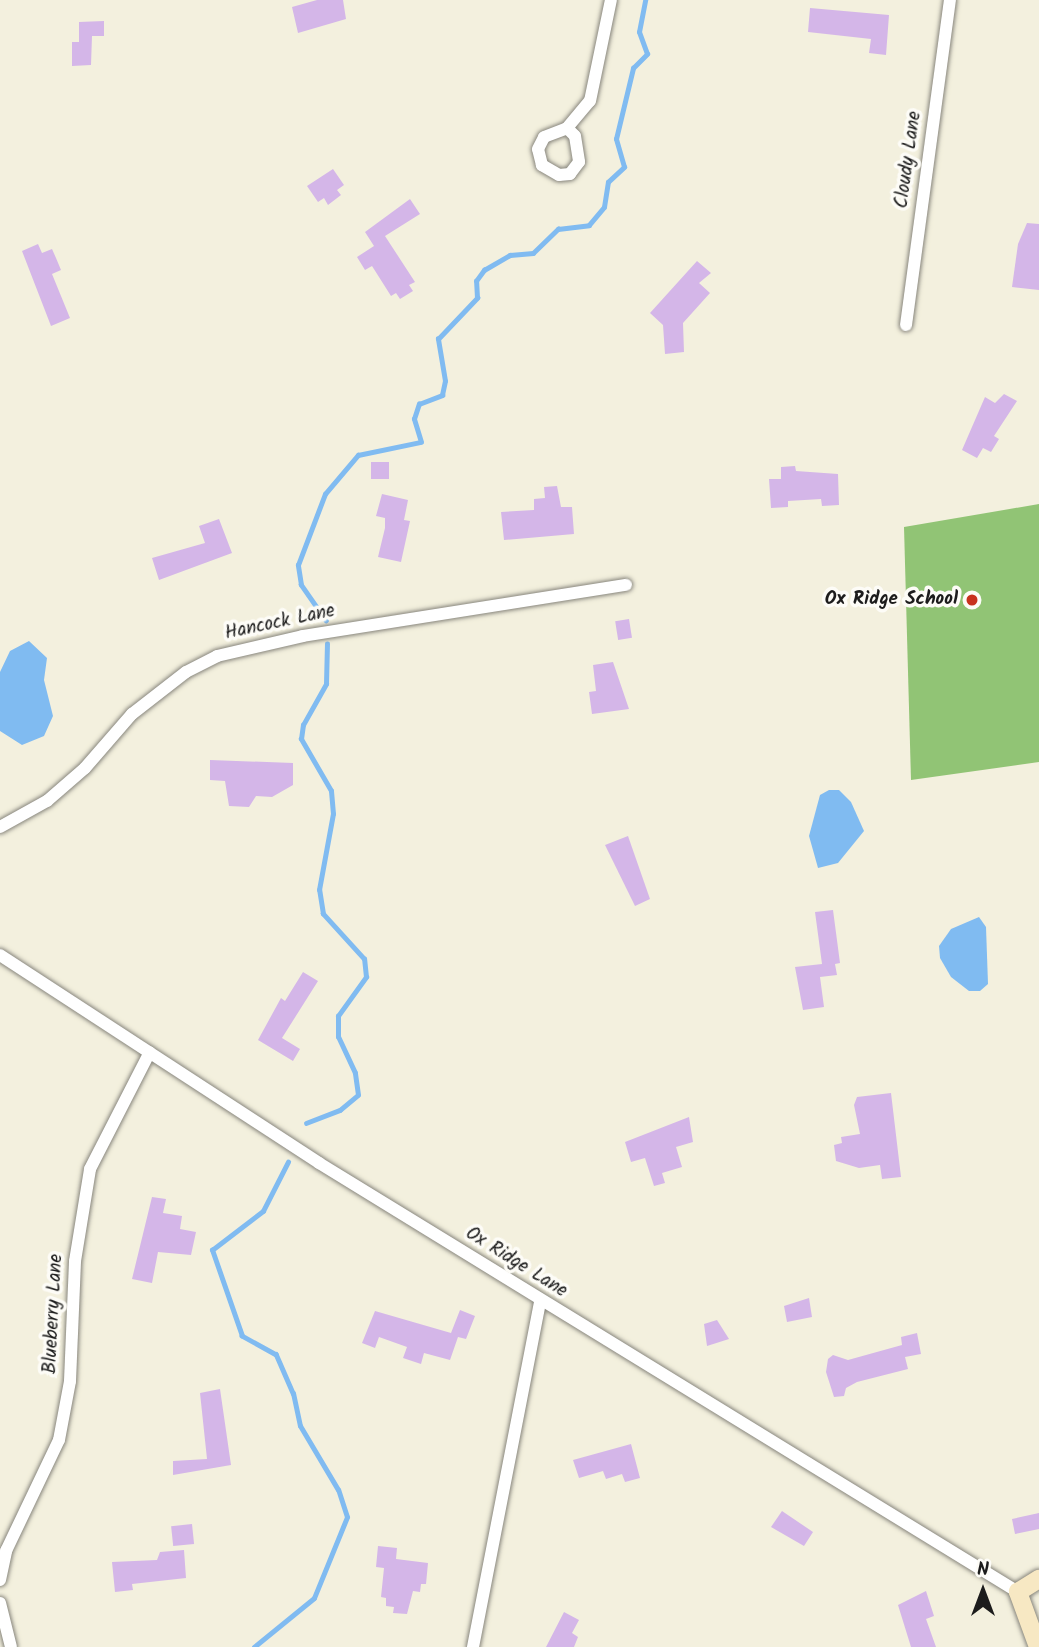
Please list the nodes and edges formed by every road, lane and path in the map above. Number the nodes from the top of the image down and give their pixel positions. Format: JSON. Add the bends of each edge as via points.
{"nodes":[{"id":1,"x":611,"y":0,"type":"edge"},
{"id":2,"x":950,"y":0,"type":"edge"},
{"id":3,"x":567,"y":128,"type":"dead end"},
{"id":4,"x":906,"y":325,"type":"dead end"},
{"id":5,"x":626,"y":585,"type":"dead end"},
{"id":6,"x":0,"y":827,"type":"edge"},
{"id":7,"x":0,"y":955,"type":"edge"},
{"id":8,"x":150,"y":1052,"type":"junction"},
{"id":9,"x":540,"y":1301,"type":"junction"},
{"id":10,"x":1039,"y":1579,"type":"edge"},
{"id":11,"x":0,"y":1580,"type":"edge"},
{"id":12,"x":1018,"y":1592,"type":"junction"},
{"id":13,"x":0,"y":1603,"type":"edge"},
{"id":14,"x":11,"y":1647,"type":"edge"},
{"id":15,"x":473,"y":1647,"type":"edge"},
{"id":16,"x":1038,"y":1647,"type":"edge"}],
"edges":[{"from":1,"to":3,"type":"street","via":[[590,101]]},
{"from":2,"to":4,"type":"street","name":"Cloudy Lane"},
{"from":5,"to":6,"type":"street","name":"Hancock Lane","via":[[303,636],[217,656],[186,672],[132,714],[85,768],[47,801]]},
{"from":7,"to":8,"type":"street","name":"Ox Ridge Lane"},
{"from":8,"to":9,"type":"street","name":"Ox Ridge Lane"},
{"from":8,"to":11,"type":"street","name":"Blueberry Lane","via":[[90,1169],[75,1261],[70,1381],[59,1440],[6,1551]]},
{"from":9,"to":12,"type":"street","name":"Ox Ridge Lane"},
{"from":9,"to":15,"type":"street"},
{"from":10,"to":12,"type":"main road"},
{"from":12,"to":16,"type":"main road"},
{"from":13,"to":14,"type":"street"}]}
